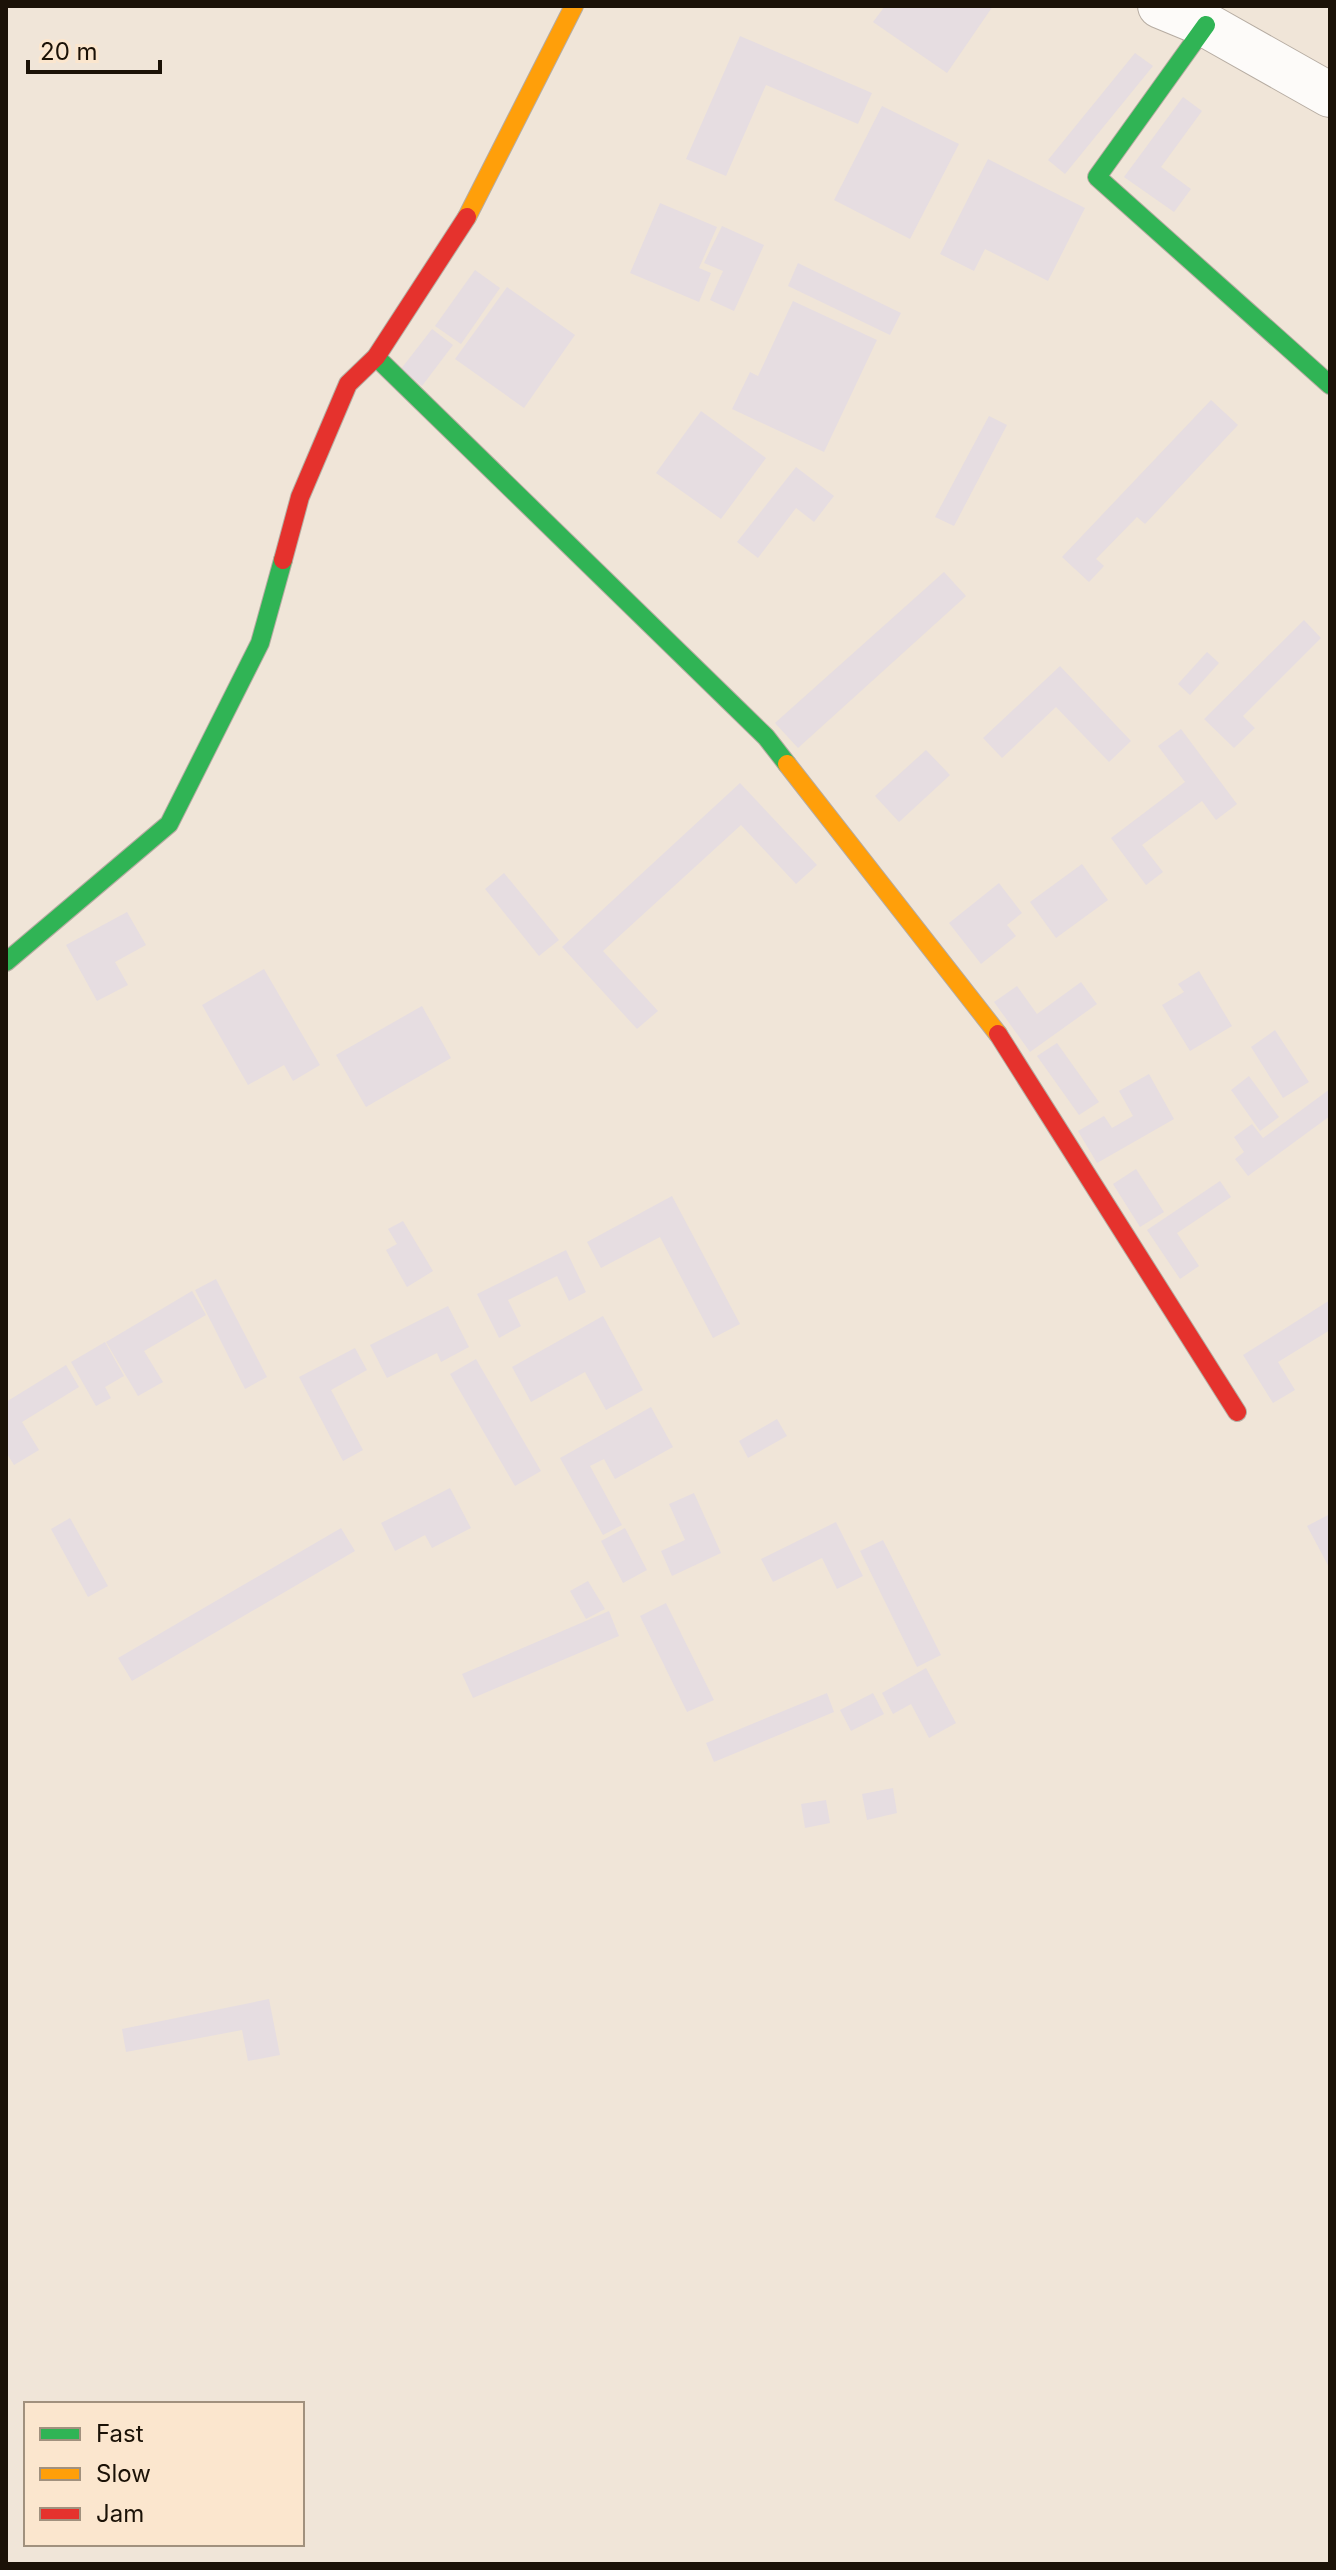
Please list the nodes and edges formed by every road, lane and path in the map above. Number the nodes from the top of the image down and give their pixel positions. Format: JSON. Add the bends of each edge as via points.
{"nodes":[{"id":1,"x":574,"y":6,"type":"edge"},
{"id":2,"x":1160,"y":6,"type":"edge"},
{"id":3,"x":1206,"y":25,"type":"junction"},
{"id":4,"x":1330,"y":95,"type":"edge"},
{"id":5,"x":376,"y":357,"type":"junction"},
{"id":6,"x":1330,"y":385,"type":"edge"},
{"id":7,"x":6,"y":962,"type":"edge"},
{"id":8,"x":1237,"y":1412,"type":"dead end"}],
"edges":[{"from":1,"to":5,"type":"street","via":[[474,207]]},
{"from":2,"to":3,"type":"street"},
{"from":3,"to":4,"type":"street"},
{"from":3,"to":6,"type":"street","via":[[1097,177]]},
{"from":5,"to":7,"type":"street","via":[[348,384],[300,497],[260,643],[169,824]]},
{"from":5,"to":8,"type":"street","via":[[766,737],[992,1024]]}]}
